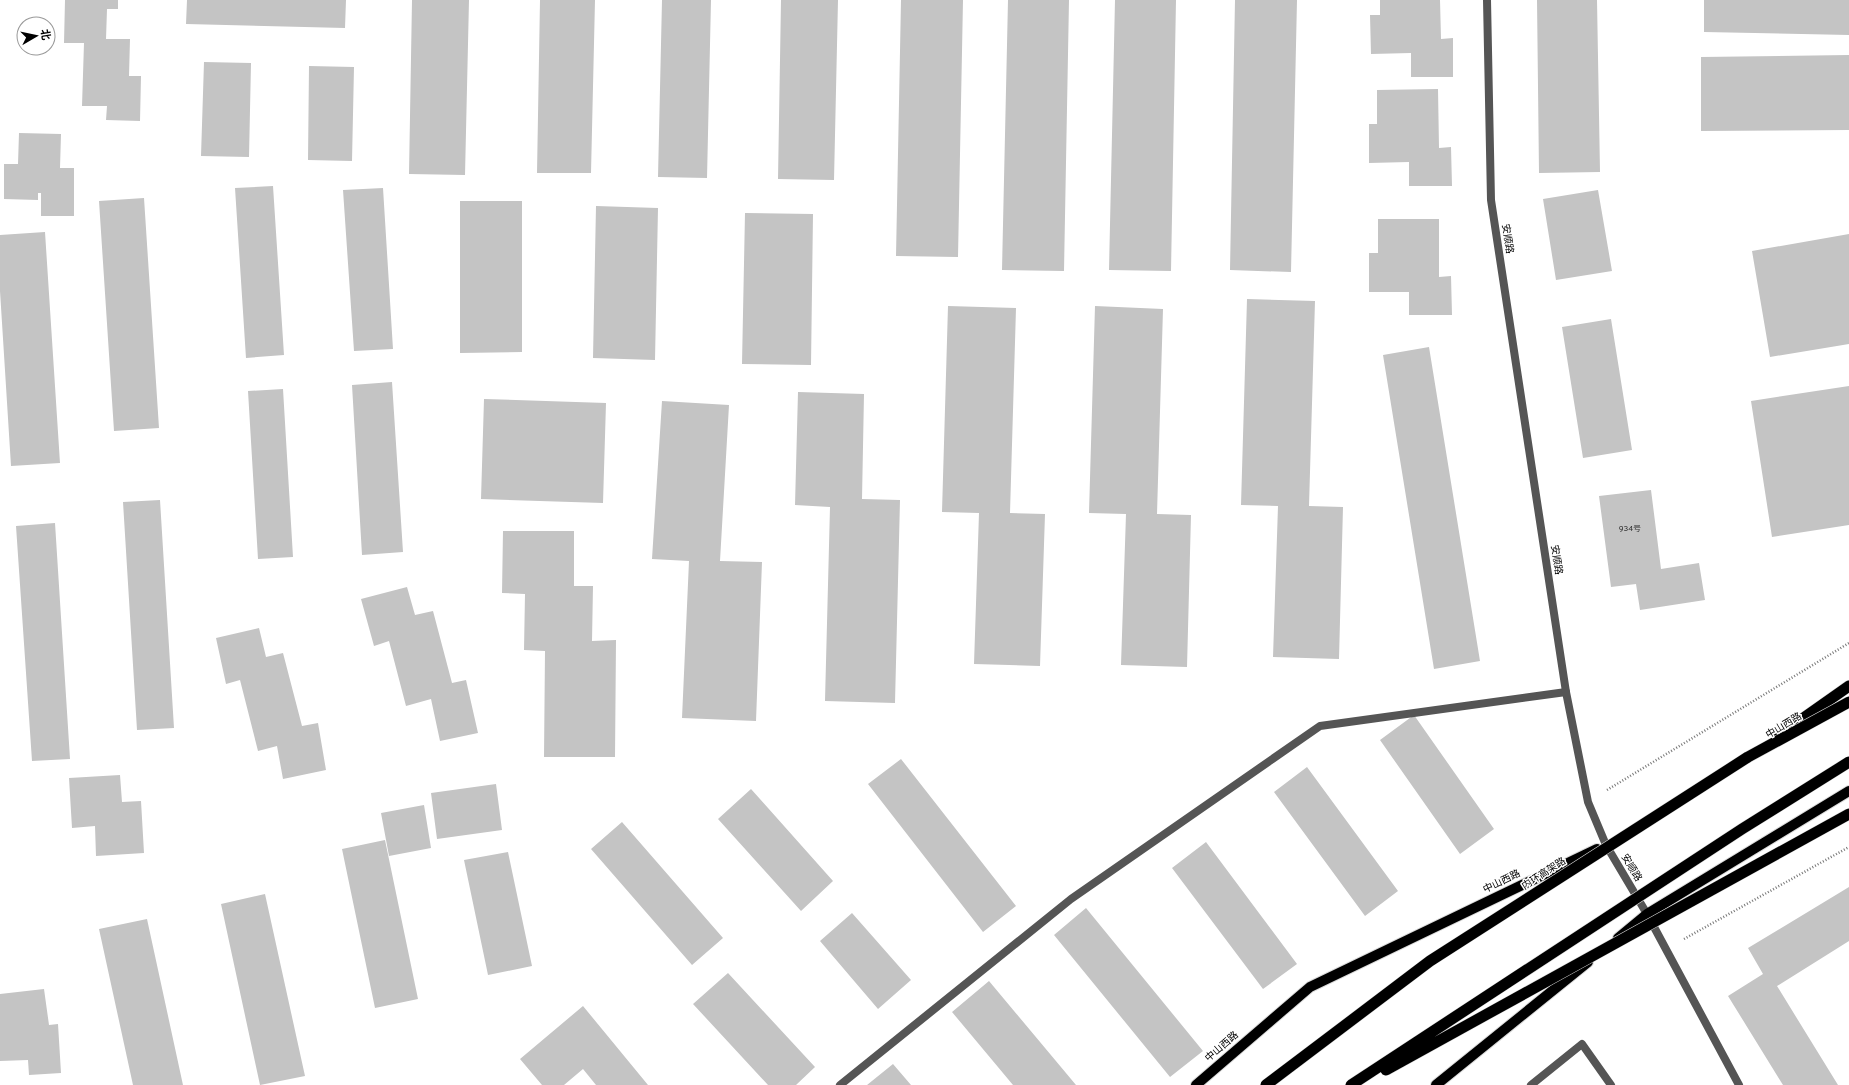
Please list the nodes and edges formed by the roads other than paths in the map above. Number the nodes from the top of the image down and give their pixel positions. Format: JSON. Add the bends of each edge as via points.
{"nodes":[{"id":1,"x":1487,"y":0,"type":"edge"},
{"id":2,"x":1849,"y":686,"type":"edge"},
{"id":3,"x":1566,"y":692,"type":"junction"},
{"id":4,"x":1849,"y":702,"type":"edge"},
{"id":5,"x":1748,"y":757,"type":"junction"},
{"id":6,"x":1849,"y":762,"type":"edge"},
{"id":7,"x":1849,"y":791,"type":"edge"},
{"id":8,"x":1849,"y":814,"type":"edge"},
{"id":9,"x":1606,"y":845,"type":"junction"},
{"id":10,"x":1647,"y":914,"type":"junction"},
{"id":11,"x":840,"y":1085,"type":"edge"},
{"id":12,"x":1196,"y":1085,"type":"edge"},
{"id":13,"x":1266,"y":1085,"type":"edge"},
{"id":14,"x":1351,"y":1085,"type":"edge"},
{"id":15,"x":1359,"y":1085,"type":"edge"},
{"id":16,"x":1436,"y":1085,"type":"edge"},
{"id":17,"x":1531,"y":1085,"type":"edge"},
{"id":18,"x":1611,"y":1085,"type":"edge"},
{"id":19,"x":1739,"y":1085,"type":"edge"}],
"edges":[{"from":1,"to":3,"type":"street","name":"安顺路","via":[[1491,200]]},
{"from":2,"to":5,"type":"highway","bridge":true},
{"from":3,"to":9,"type":"street","name":"安顺路","via":[[1588,802]]},
{"from":3,"to":11,"type":"street","via":[[1320,726],[1071,899]]},
{"from":4,"to":5,"type":"highway","name":"内环高架路","bridge":true},
{"from":4,"to":9,"type":"main road","name":"中山西路"},
{"from":5,"to":13,"type":"highway","name":"内环高架路","bridge":true,"via":[[1430,961]]},
{"from":6,"to":14,"type":"highway","bridge":true,"via":[[1742,829]]},
{"from":7,"to":10,"type":"main road"},
{"from":8,"to":15,"type":"highway","bridge":true},
{"from":9,"to":10,"type":"street","name":"安顺路"},
{"from":9,"to":12,"type":"main road","name":"中山西路","via":[[1310,987]]},
{"from":10,"to":16,"type":"main road"},
{"from":10,"to":19,"type":"street","name":"安顺路"},
{"from":17,"to":18,"type":"street","via":[[1582,1044]]}]}
